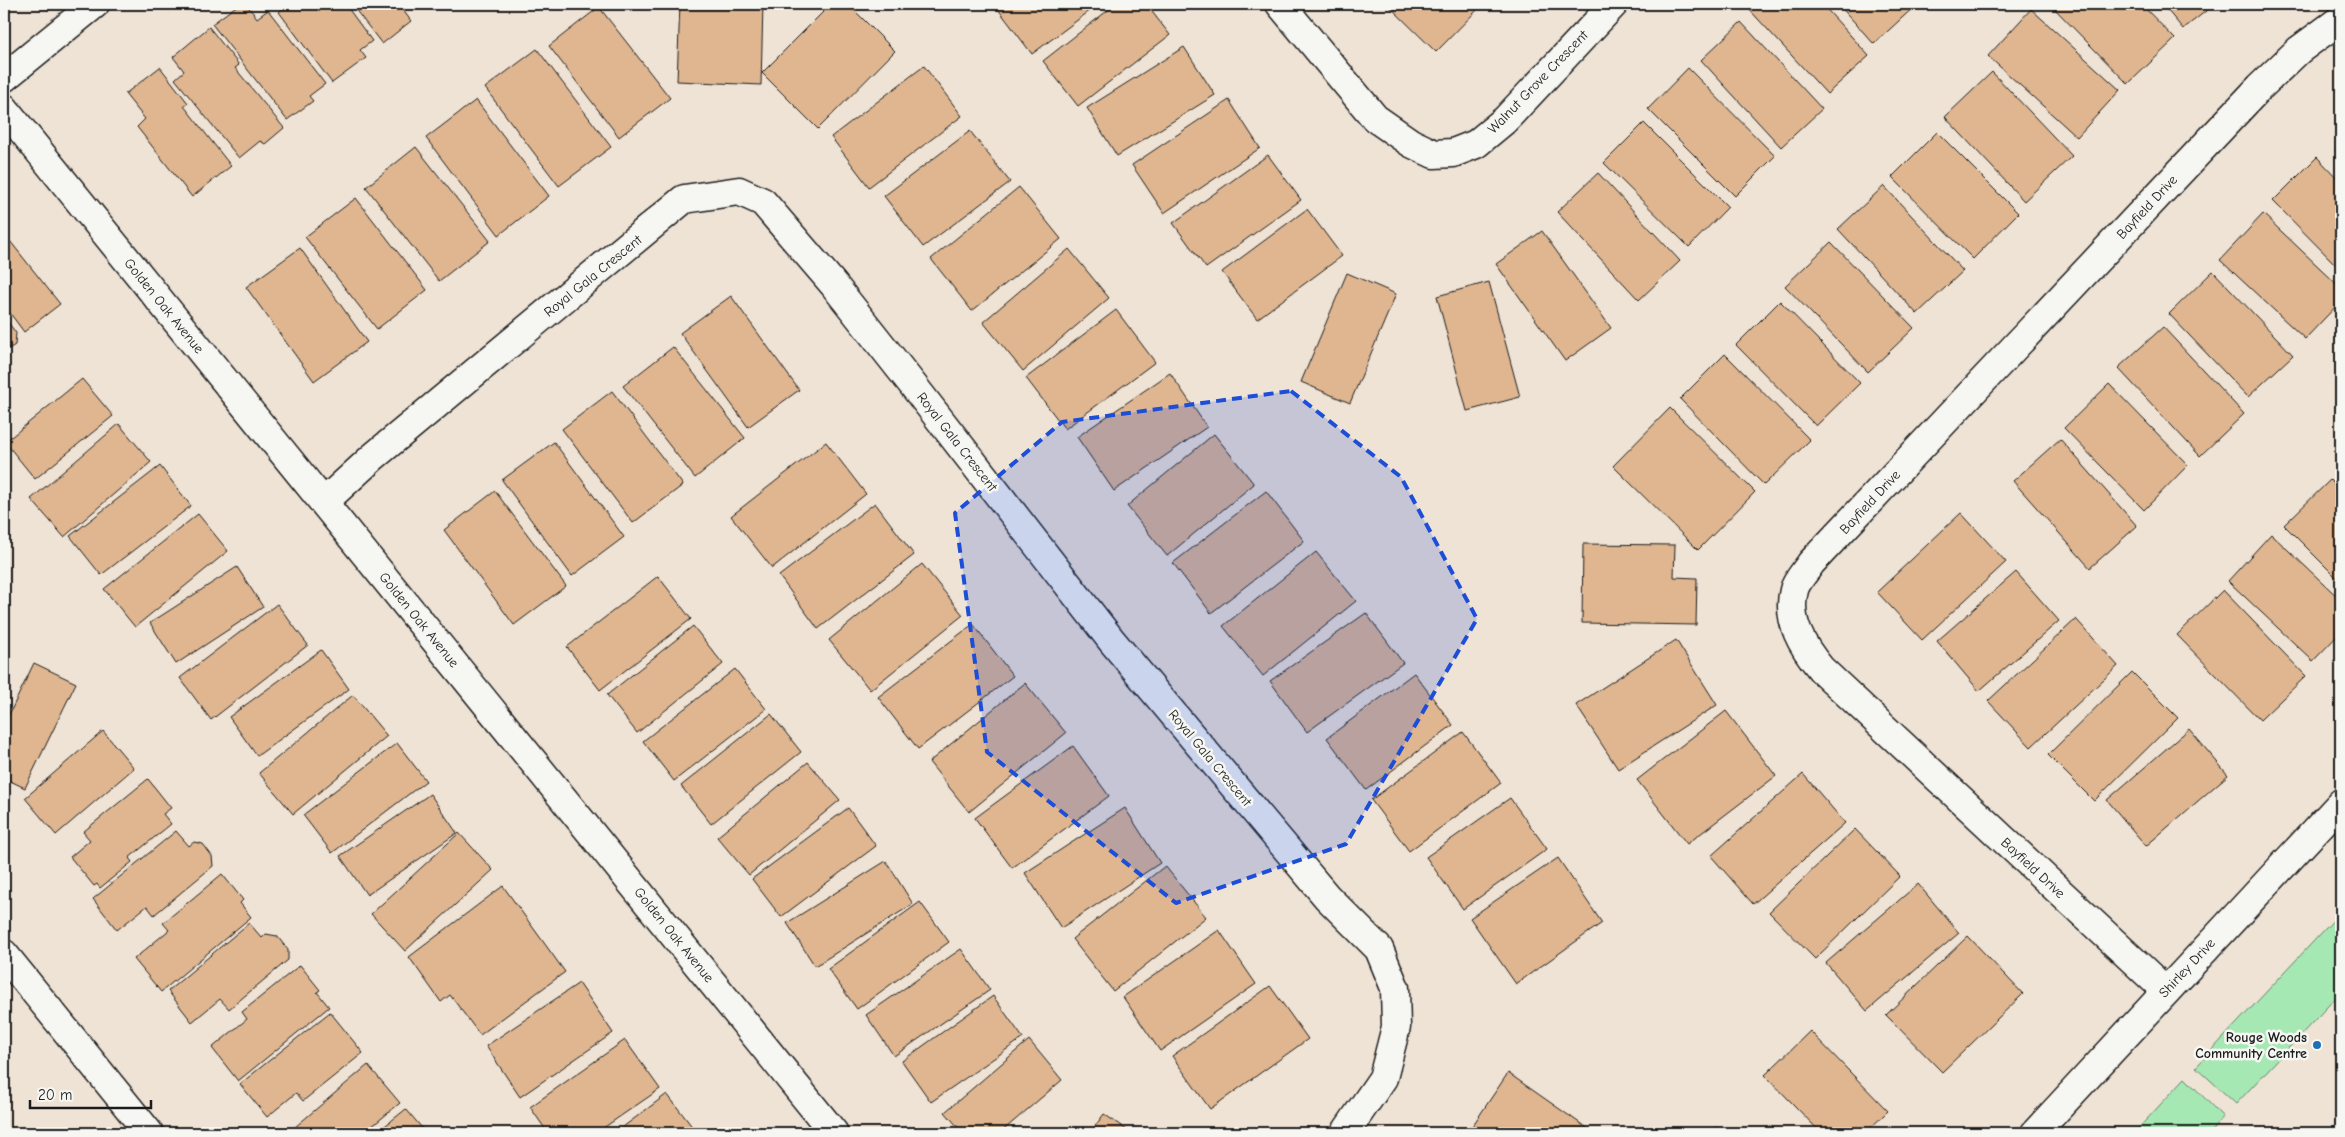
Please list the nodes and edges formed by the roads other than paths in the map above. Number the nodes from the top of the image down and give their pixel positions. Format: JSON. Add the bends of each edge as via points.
{"nodes":[{"id":1,"x":95,"y":4,"type":"edge"},
{"id":2,"x":1280,"y":4,"type":"edge"},
{"id":3,"x":1614,"y":4,"type":"edge"},
{"id":4,"x":2341,"y":18,"type":"edge"},
{"id":5,"x":4,"y":78,"type":"edge"},
{"id":6,"x":4,"y":108,"type":"edge"},
{"id":7,"x":324,"y":502,"type":"junction"},
{"id":8,"x":2341,"y":804,"type":"edge"},
{"id":9,"x":4,"y":954,"type":"edge"},
{"id":10,"x":2166,"y":991,"type":"junction"},
{"id":11,"x":149,"y":1133,"type":"edge"},
{"id":12,"x":834,"y":1133,"type":"edge"},
{"id":13,"x":1345,"y":1133,"type":"edge"},
{"id":14,"x":2035,"y":1133,"type":"edge"}],
"edges":[{"from":1,"to":5,"type":"street"},
{"from":2,"to":3,"type":"street","name":"Walnut Grove Crescent","via":[[1375,118],[1411,143],[1434,154],[1453,153],[1476,144],[1505,120]]},
{"from":4,"to":10,"type":"street","name":"Bayfield Drive","via":[[2299,50],[2260,87],[1811,564],[1794,589],[1793,620],[1803,647],[1821,670]]},
{"from":6,"to":7,"type":"street","name":"Golden Oak Avenue"},
{"from":7,"to":12,"type":"street","name":"Golden Oak Avenue"},
{"from":7,"to":13,"type":"street","name":"Royal Gala Crescent","via":[[373,457],[684,199],[739,191],[763,202],[886,351],[1112,641],[1327,897],[1379,949],[1394,988],[1396,1027],[1383,1078]]},
{"from":8,"to":10,"type":"street","name":"Shirley Drive"},
{"from":9,"to":11,"type":"street"},
{"from":10,"to":14,"type":"street","name":"Shirley Drive"}]}
